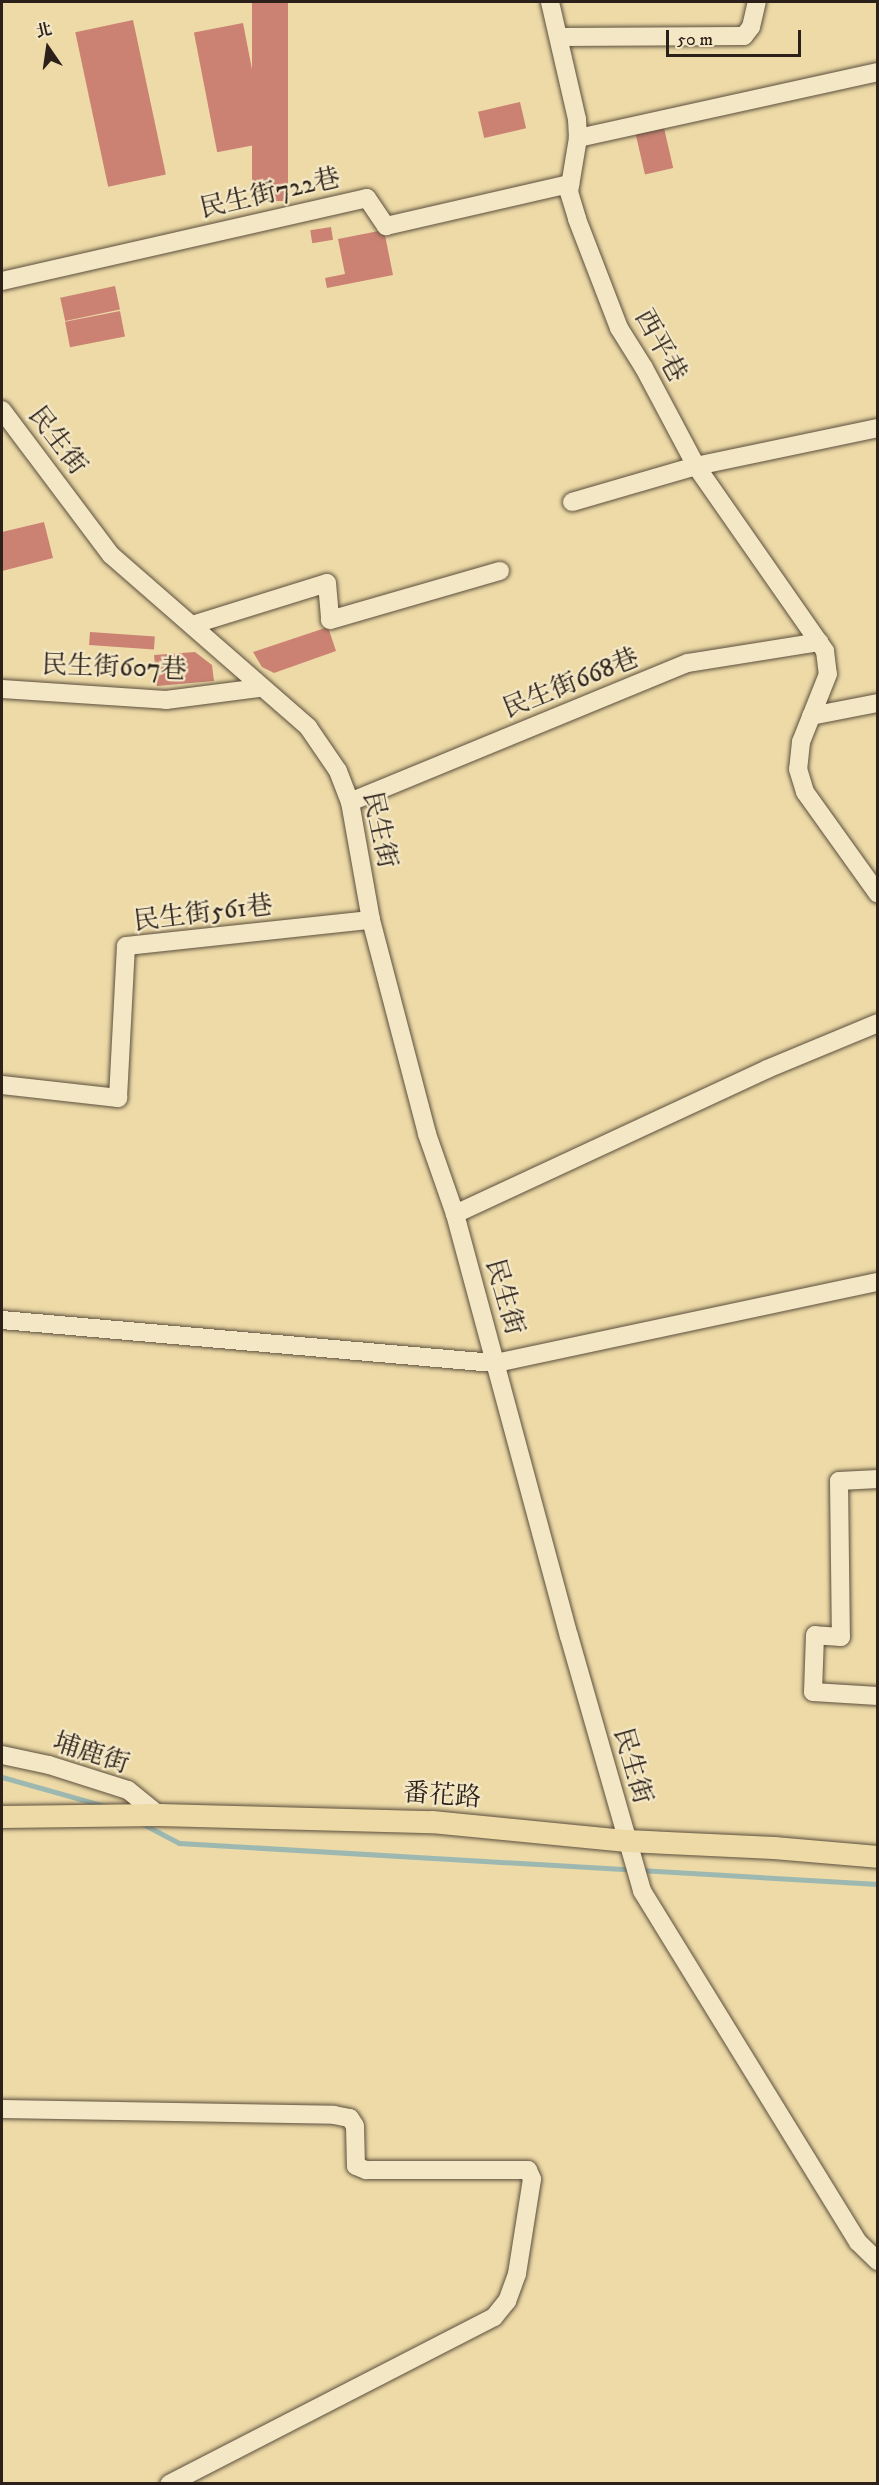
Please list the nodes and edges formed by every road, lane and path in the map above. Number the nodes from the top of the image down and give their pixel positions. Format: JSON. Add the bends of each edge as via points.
{"nodes":[{"id":1,"x":549,"y":2,"type":"edge"},
{"id":2,"x":757,"y":2,"type":"edge"},
{"id":3,"x":559,"y":37,"type":"junction"},
{"id":4,"x":878,"y":72,"type":"edge"},
{"id":5,"x":578,"y":138,"type":"junction"},
{"id":6,"x":570,"y":184,"type":"junction"},
{"id":7,"x":2,"y":281,"type":"edge"},
{"id":8,"x":5,"y":420,"type":"edge"},
{"id":9,"x":878,"y":428,"type":"edge"},
{"id":10,"x":696,"y":466,"type":"junction"},
{"id":11,"x":572,"y":502,"type":"dead end"},
{"id":12,"x":500,"y":571,"type":"dead end"},
{"id":13,"x":192,"y":625,"type":"junction"},
{"id":14,"x":819,"y":642,"type":"junction"},
{"id":15,"x":260,"y":688,"type":"junction"},
{"id":16,"x":2,"y":689,"type":"edge"},
{"id":17,"x":878,"y":703,"type":"edge"},
{"id":18,"x":811,"y":716,"type":"junction"},
{"id":19,"x":350,"y":802,"type":"junction"},
{"id":20,"x":878,"y":894,"type":"edge"},
{"id":21,"x":371,"y":920,"type":"junction"},
{"id":22,"x":878,"y":1023,"type":"edge"},
{"id":23,"x":2,"y":1085,"type":"edge"},
{"id":24,"x":455,"y":1214,"type":"junction"},
{"id":25,"x":878,"y":1282,"type":"edge"},
{"id":26,"x":2,"y":1320,"type":"edge"},
{"id":27,"x":496,"y":1363,"type":"junction"},
{"id":28,"x":878,"y":1479,"type":"edge"},
{"id":29,"x":878,"y":1696,"type":"edge"},
{"id":30,"x":2,"y":1755,"type":"edge"},
{"id":31,"x":159,"y":1815,"type":"junction"},
{"id":32,"x":2,"y":1817,"type":"edge"},
{"id":33,"x":627,"y":1841,"type":"junction"},
{"id":34,"x":878,"y":1857,"type":"edge"},
{"id":35,"x":2,"y":2109,"type":"edge"},
{"id":36,"x":858,"y":2242,"type":"junction"},
{"id":37,"x":878,"y":2243,"type":"edge"},
{"id":38,"x":878,"y":2261,"type":"edge"},
{"id":39,"x":169,"y":2484,"type":"edge"}],
"edges":[{"from":1,"to":3,"type":"street","name":"西平巷"},
{"from":2,"to":3,"type":"street","via":[[751,27],[744,36]]},
{"from":3,"to":5,"type":"street","name":"西平巷"},
{"from":4,"to":5,"type":"street"},
{"from":5,"to":6,"type":"street","name":"西平巷"},
{"from":6,"to":7,"type":"street","name":"民生街722巷","via":[[386,226],[367,198]]},
{"from":6,"to":10,"type":"street","name":"西平巷","via":[[577,219],[619,328]]},
{"from":8,"to":13,"type":"street","name":"民生街","via":[[111,555]]},
{"from":9,"to":10,"type":"street"},
{"from":10,"to":11,"type":"street"},
{"from":10,"to":14,"type":"street","name":"西平巷"},
{"from":12,"to":13,"type":"street","via":[[330,620],[327,584]]},
{"from":13,"to":15,"type":"street","name":"民生街"},
{"from":14,"to":18,"type":"street","name":"西平巷","via":[[825,651],[828,674]]},
{"from":14,"to":19,"type":"street","name":"民生街668巷","via":[[688,663]]},
{"from":15,"to":16,"type":"street","name":"民生街607巷","via":[[166,700]]},
{"from":15,"to":19,"type":"street","name":"民生街","via":[[308,727],[338,771]]},
{"from":17,"to":18,"type":"street"},
{"from":18,"to":20,"type":"street","name":"西平巷","via":[[801,742],[798,769],[805,792]]},
{"from":19,"to":21,"type":"street","name":"民生街"},
{"from":21,"to":23,"type":"street","name":"民生街561巷","via":[[126,946],[118,1098]]},
{"from":21,"to":24,"type":"street","name":"民生街","via":[[427,1134]]},
{"from":22,"to":24,"type":"street","via":[[767,1069]]},
{"from":24,"to":27,"type":"street","name":"民生街"},
{"from":25,"to":27,"type":"street"},
{"from":26,"to":27,"type":"street"},
{"from":27,"to":33,"type":"street","name":"民生街"},
{"from":28,"to":29,"type":"street","via":[[839,1480],[841,1637],[815,1635],[813,1692]]},
{"from":30,"to":31,"type":"street","name":"埔鹿街","via":[[128,1790]]},
{"from":31,"to":32,"type":"main road","name":"番花路"},
{"from":31,"to":33,"type":"main road","name":"番花路","via":[[432,1822]]},
{"from":33,"to":34,"type":"main road","name":"番花路"},
{"from":33,"to":36,"type":"street","name":"民生街","via":[[642,1891]]},
{"from":35,"to":39,"type":"street","via":[[334,2115],[350,2118],[355,2126],[356,2166],[366,2170],[528,2170],[532,2179],[517,2274],[507,2301],[494,2317]]},
{"from":36,"to":37,"type":"street"},
{"from":36,"to":38,"type":"street","name":"民生街"}]}
